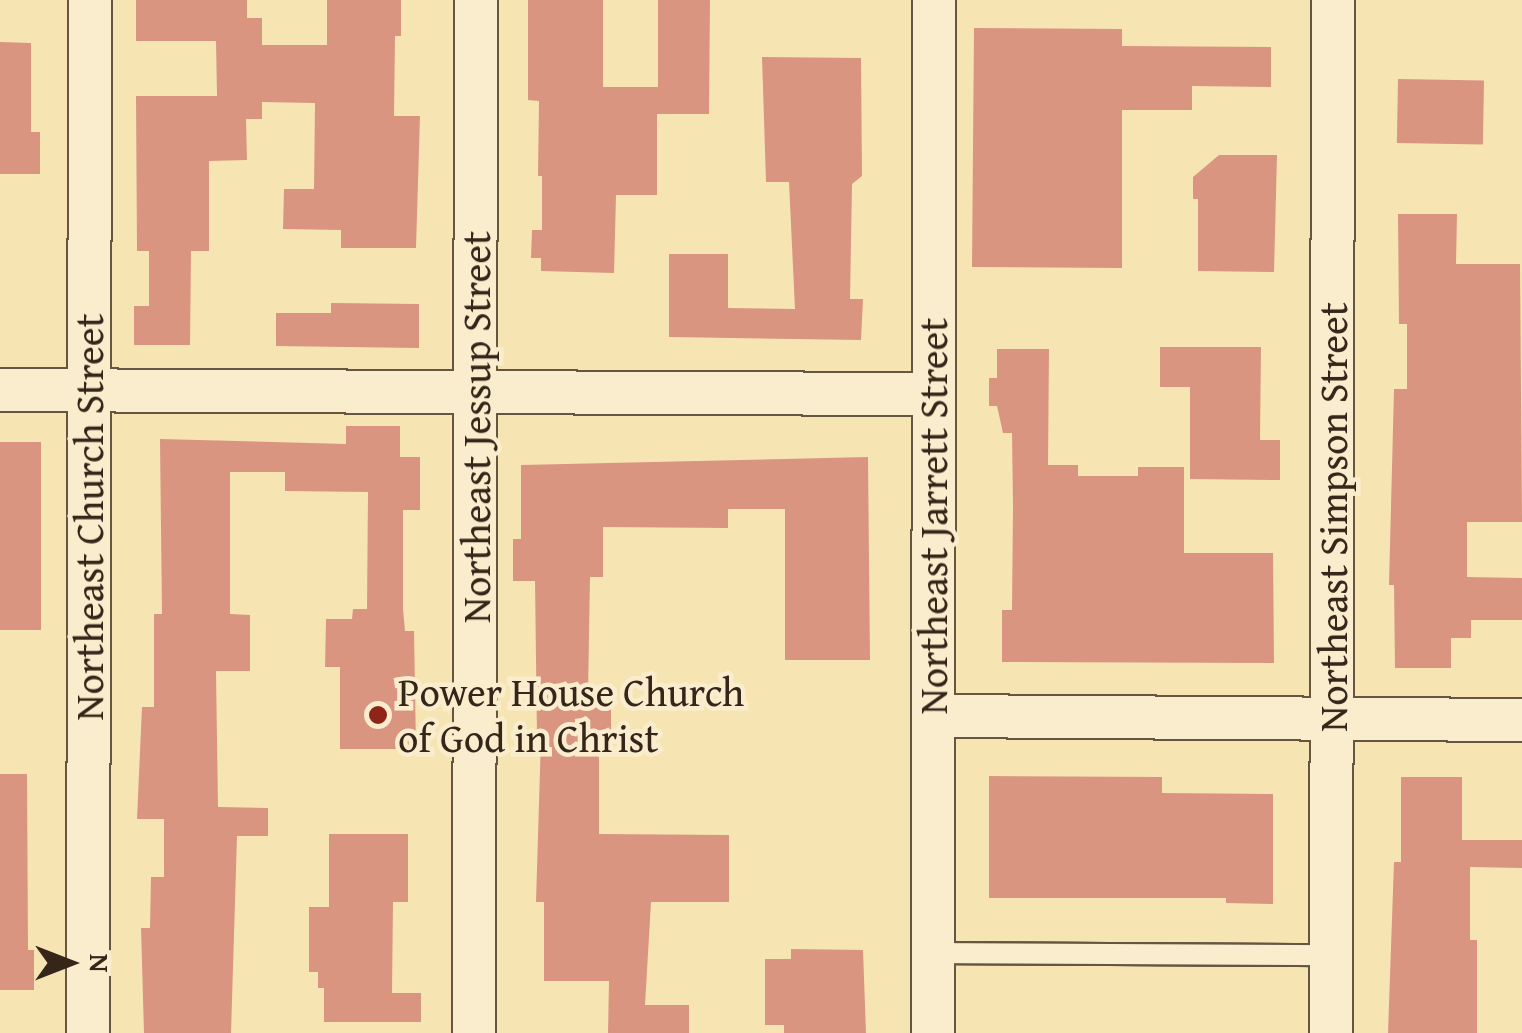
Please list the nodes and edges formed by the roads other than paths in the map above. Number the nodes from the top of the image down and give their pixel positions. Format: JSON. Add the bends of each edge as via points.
{"nodes":[{"id":1,"x":90,"y":0,"type":"edge"},
{"id":2,"x":476,"y":0,"type":"edge"},
{"id":3,"x":934,"y":0,"type":"edge"},
{"id":4,"x":1334,"y":0,"type":"edge"},
{"id":5,"x":0,"y":390,"type":"edge"},
{"id":6,"x":89,"y":390,"type":"junction"},
{"id":7,"x":476,"y":390,"type":"junction"},
{"id":8,"x":932,"y":394,"type":"junction"},
{"id":9,"x":933,"y":716,"type":"junction"},
{"id":10,"x":1333,"y":717,"type":"junction"},
{"id":11,"x":1522,"y":720,"type":"edge"},
{"id":12,"x":933,"y":954,"type":"junction"},
{"id":13,"x":1332,"y":955,"type":"junction"},
{"id":14,"x":88,"y":1033,"type":"edge"},
{"id":15,"x":474,"y":1033,"type":"edge"},
{"id":16,"x":932,"y":1033,"type":"edge"},
{"id":17,"x":1331,"y":1033,"type":"edge"}],
"edges":[{"from":1,"to":6,"type":"street","name":"Northeast Church Street"},
{"from":2,"to":7,"type":"street","name":"Northeast Jessup Street"},
{"from":3,"to":8,"type":"street","name":"Northeast Jarrett Street"},
{"from":4,"to":10,"type":"street","name":"Northeast Simpson Street"},
{"from":5,"to":6,"type":"street"},
{"from":6,"to":7,"type":"street"},
{"from":6,"to":14,"type":"street","name":"Northeast Church Street"},
{"from":7,"to":8,"type":"street"},
{"from":7,"to":15,"type":"street","name":"Northeast Jessup Street"},
{"from":8,"to":9,"type":"street","name":"Northeast Jarrett Street"},
{"from":9,"to":10,"type":"street"},
{"from":9,"to":12,"type":"street","name":"Northeast Jarrett Street"},
{"from":10,"to":11,"type":"street"},
{"from":10,"to":13,"type":"street","name":"Northeast Simpson Street"},
{"from":12,"to":13,"type":"lane"},
{"from":12,"to":16,"type":"street","name":"Northeast Jarrett Street"},
{"from":13,"to":17,"type":"street","name":"Northeast Simpson Street"}]}
